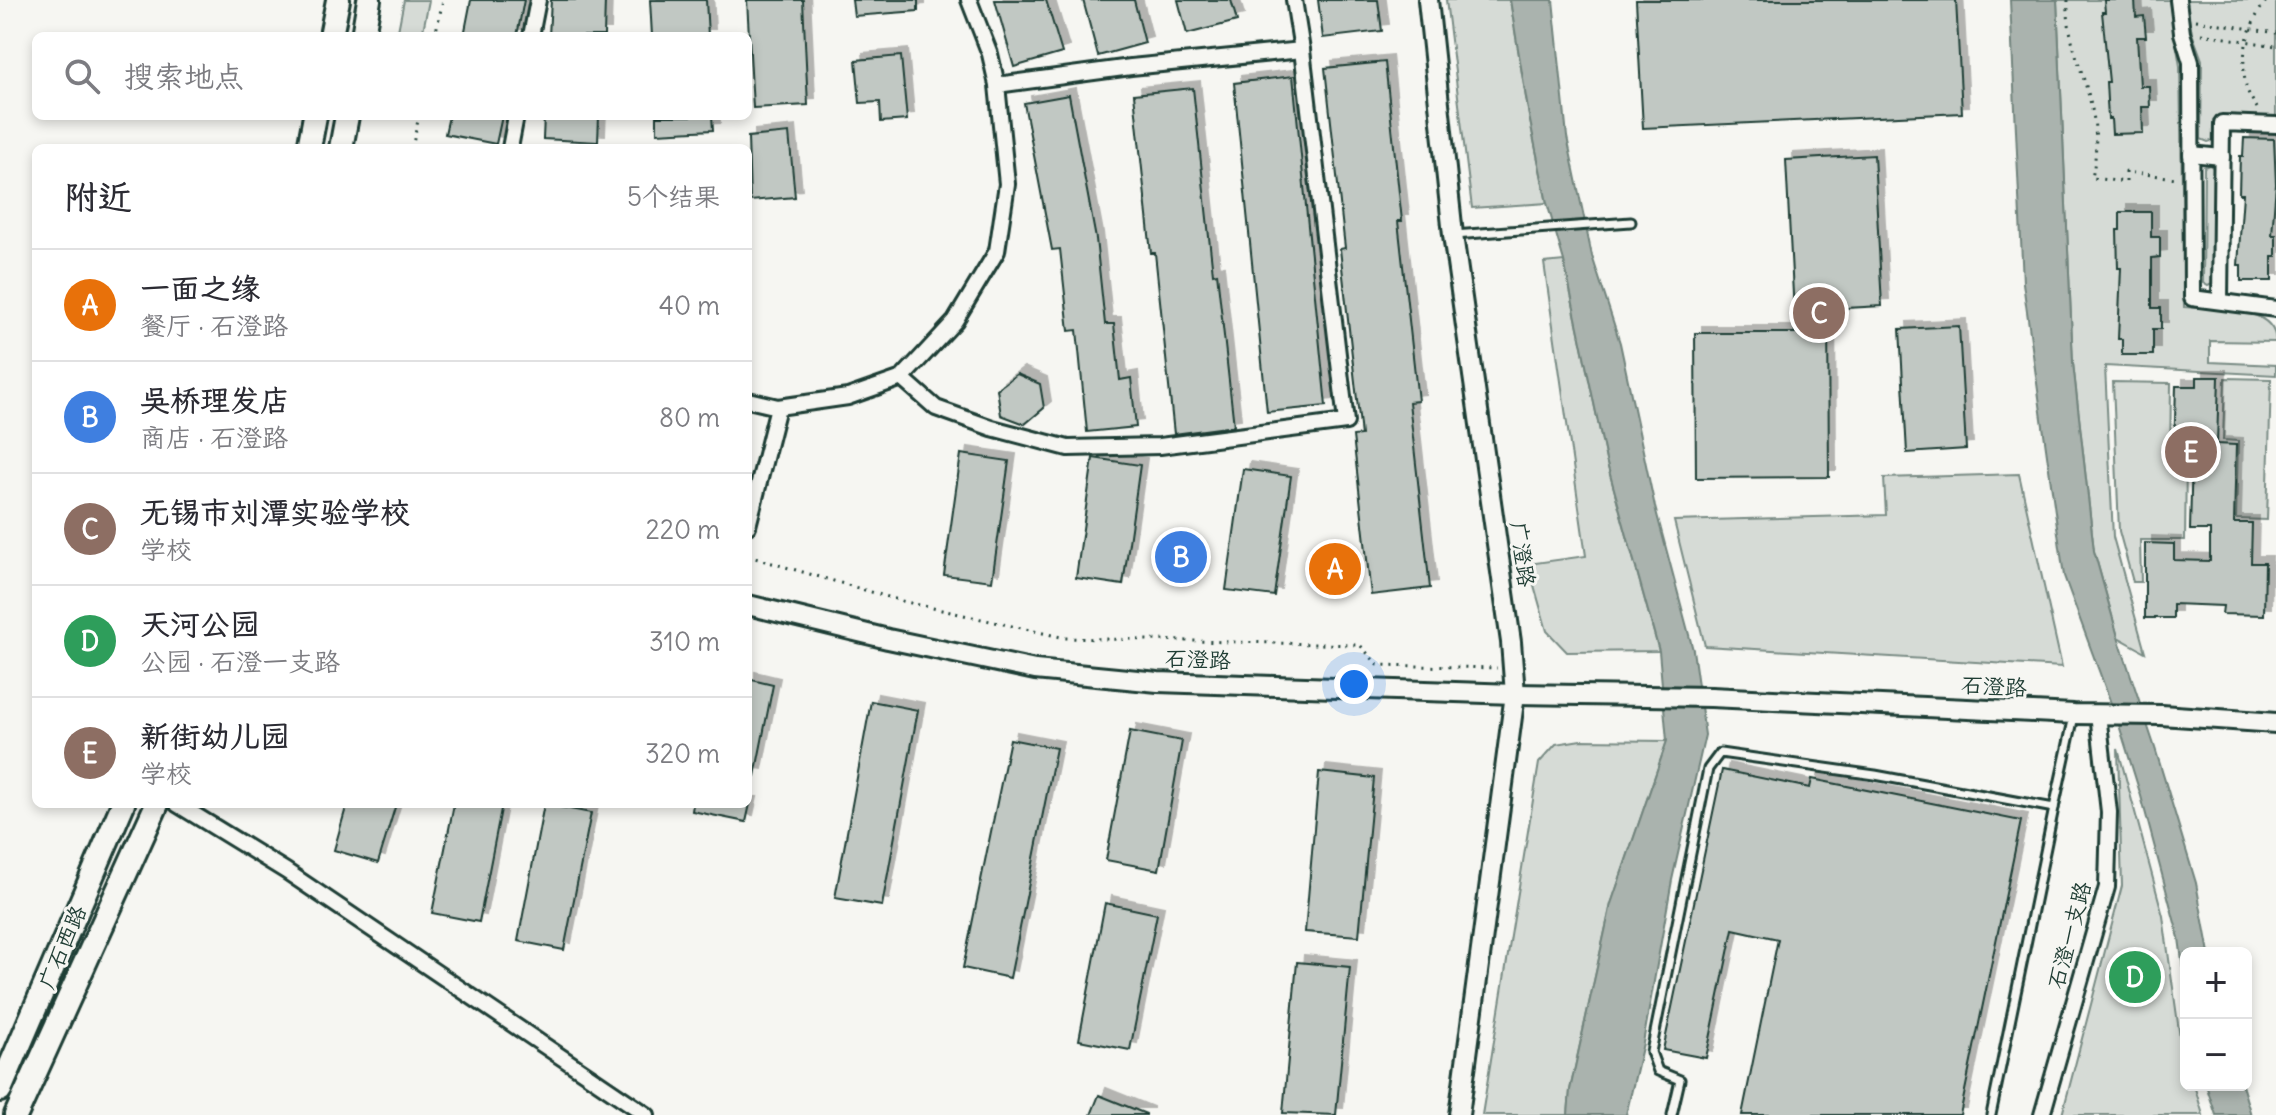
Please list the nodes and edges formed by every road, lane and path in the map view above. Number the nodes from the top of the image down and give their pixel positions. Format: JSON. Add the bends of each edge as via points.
{"nodes":[{"id":1,"x":338,"y":0,"type":"edge"},
{"id":2,"x":369,"y":0,"type":"edge"},
{"id":3,"x":443,"y":0,"type":"edge"},
{"id":4,"x":538,"y":0,"type":"edge"},
{"id":5,"x":969,"y":0,"type":"edge"},
{"id":6,"x":1294,"y":0,"type":"edge"},
{"id":7,"x":1428,"y":0,"type":"edge"},
{"id":8,"x":2068,"y":0,"type":"edge"},
{"id":9,"x":2178,"y":0,"type":"edge"},
{"id":10,"x":2267,"y":0,"type":"edge"},
{"id":11,"x":2181,"y":26,"type":"junction"},
{"id":12,"x":2251,"y":29,"type":"junction"},
{"id":13,"x":332,"y":32,"type":"edge"},
{"id":14,"x":364,"y":32,"type":"edge"},
{"id":15,"x":436,"y":32,"type":"edge"},
{"id":16,"x":532,"y":32,"type":"edge"},
{"id":17,"x":2276,"y":33,"type":"edge"},
{"id":18,"x":2248,"y":42,"type":"junction"},
{"id":19,"x":2276,"y":46,"type":"edge"},
{"id":20,"x":1302,"y":50,"type":"junction"},
{"id":21,"x":997,"y":85,"type":"junction"},
{"id":22,"x":2261,"y":118,"type":"dead end"},
{"id":23,"x":314,"y":120,"type":"edge"},
{"id":24,"x":346,"y":120,"type":"edge"},
{"id":25,"x":418,"y":120,"type":"edge"},
{"id":26,"x":515,"y":120,"type":"edge"},
{"id":27,"x":2276,"y":125,"type":"edge"},
{"id":28,"x":310,"y":144,"type":"edge"},
{"id":29,"x":342,"y":144,"type":"edge"},
{"id":30,"x":413,"y":144,"type":"edge"},
{"id":31,"x":511,"y":144,"type":"edge"},
{"id":32,"x":2191,"y":154,"type":"junction"},
{"id":33,"x":2222,"y":157,"type":"junction"},
{"id":34,"x":2183,"y":179,"type":"dead end"},
{"id":35,"x":1631,"y":222,"type":"dead end"},
{"id":36,"x":1453,"y":235,"type":"junction"},
{"id":37,"x":2220,"y":301,"type":"junction"},
{"id":38,"x":2276,"y":309,"type":"edge"},
{"id":39,"x":902,"y":378,"type":"junction"},
{"id":40,"x":752,"y":401,"type":"edge"},
{"id":41,"x":778,"y":407,"type":"junction"},
{"id":42,"x":752,"y":510,"type":"edge"},
{"id":43,"x":752,"y":557,"type":"edge"},
{"id":44,"x":752,"y":606,"type":"edge"},
{"id":45,"x":1513,"y":668,"type":"junction"},
{"id":46,"x":1515,"y":694,"type":"junction"},
{"id":47,"x":2074,"y":714,"type":"junction"},
{"id":48,"x":2098,"y":714,"type":"junction"},
{"id":49,"x":2276,"y":723,"type":"edge"},
{"id":50,"x":121,"y":808,"type":"edge"},
{"id":51,"x":155,"y":808,"type":"edge"},
{"id":52,"x":184,"y":808,"type":"edge"},
{"id":53,"x":2054,"y":808,"type":"junction"},
{"id":54,"x":0,"y":1090,"type":"edge"},
{"id":55,"x":16,"y":1115,"type":"edge"},
{"id":56,"x":647,"y":1115,"type":"edge"},
{"id":57,"x":1459,"y":1115,"type":"edge"},
{"id":58,"x":1672,"y":1115,"type":"edge"},
{"id":59,"x":1991,"y":1115,"type":"edge"},
{"id":60,"x":2042,"y":1115,"type":"edge"}],
"edges":[{"from":1,"to":13,"type":"main road"},
{"from":2,"to":14,"type":"main road"},
{"from":3,"to":15,"type":"path"},
{"from":4,"to":16,"type":"street"},
{"from":5,"to":21,"type":"street"},
{"from":6,"to":20,"type":"street"},
{"from":7,"to":36,"type":"street","name":"广澄路"},
{"from":8,"to":34,"type":"path","via":[[2071,40],[2092,108],[2092,178],[2126,182],[2126,172]]},
{"from":9,"to":11,"type":"street"},
{"from":10,"to":12,"type":"path"},
{"from":11,"to":12,"type":"path","via":[[2191,19]]},
{"from":11,"to":18,"type":"path"},
{"from":11,"to":32,"type":"street","via":[[2191,62]]},
{"from":12,"to":17,"type":"path"},
{"from":12,"to":18,"type":"path"},
{"from":18,"to":19,"type":"path"},
{"from":18,"to":22,"type":"path","via":[[2246,87]]},
{"from":20,"to":21,"type":"street"},
{"from":20,"to":39,"type":"street","via":[[1346,422],[1160,446],[1068,448],[936,408]]},
{"from":21,"to":39,"type":"street","via":[[1007,184],[997,251],[955,321]]},
{"from":23,"to":28,"type":"main road"},
{"from":24,"to":29,"type":"main road"},
{"from":25,"to":30,"type":"path"},
{"from":26,"to":31,"type":"street"},
{"from":27,"to":33,"type":"street","via":[[2222,123]]},
{"from":32,"to":33,"type":"street"},
{"from":32,"to":37,"type":"street","via":[[2192,298]]},
{"from":33,"to":37,"type":"street"},
{"from":35,"to":36,"type":"lane"},
{"from":36,"to":45,"type":"street","name":"广澄路"},
{"from":37,"to":38,"type":"street"},
{"from":39,"to":41,"type":"street","via":[[848,397]]},
{"from":40,"to":41,"type":"street"},
{"from":41,"to":42,"type":"street"},
{"from":43,"to":45,"type":"path","via":[[902,601],[1065,638],[1360,645],[1378,665]]},
{"from":44,"to":46,"type":"street","name":"石澄路","via":[[1035,670],[1158,682]]},
{"from":45,"to":46,"type":"street","name":"广澄路"},
{"from":46,"to":47,"type":"street","name":"石澄路","via":[[1711,697]]},
{"from":46,"to":57,"type":"street","name":"广澄路"},
{"from":47,"to":48,"type":"street","name":"石澄路"},
{"from":47,"to":53,"type":"lane"},
{"from":48,"to":49,"type":"street","name":"石澄路"},
{"from":48,"to":60,"type":"street","name":"石澄一支路","via":[[2109,812],[2107,887]]},
{"from":50,"to":54,"type":"main road","name":"广石西路"},
{"from":51,"to":55,"type":"main road"},
{"from":52,"to":56,"type":"street","via":[[286,871]]},
{"from":53,"to":58,"type":"lane","via":[[1720,753],[1708,769],[1651,1052],[1658,1071],[1680,1080]]},
{"from":53,"to":59,"type":"lane"}]}
